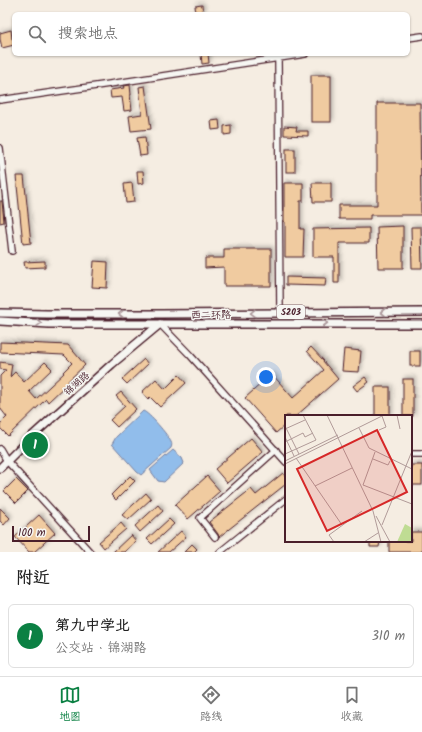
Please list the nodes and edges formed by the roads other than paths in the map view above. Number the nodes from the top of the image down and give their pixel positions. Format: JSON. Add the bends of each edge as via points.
{"nodes":[{"id":1,"x":422,"y":36,"type":"edge"},
{"id":2,"x":410,"y":38,"type":"edge"},
{"id":3,"x":292,"y":56,"type":"edge"},
{"id":4,"x":278,"y":58,"type":"junction"},
{"id":5,"x":0,"y":100,"type":"edge"},
{"id":6,"x":0,"y":148,"type":"edge"},
{"id":7,"x":12,"y":251,"type":"dead end"},
{"id":8,"x":422,"y":312,"type":"edge"},
{"id":9,"x":0,"y":313,"type":"edge"},
{"id":10,"x":280,"y":313,"type":"junction"},
{"id":11,"x":160,"y":314,"type":"junction"},
{"id":12,"x":0,"y":321,"type":"edge"},
{"id":13,"x":160,"y":324,"type":"junction"},
{"id":14,"x":281,"y":324,"type":"junction"},
{"id":15,"x":422,"y":324,"type":"edge"},
{"id":16,"x":0,"y":449,"type":"edge"},
{"id":17,"x":276,"y":450,"type":"junction"},
{"id":18,"x":7,"y":461,"type":"junction"},
{"id":19,"x":285,"y":461,"type":"edge"},
{"id":20,"x":0,"y":468,"type":"edge"},
{"id":21,"x":285,"y":500,"type":"edge"},
{"id":22,"x":215,"y":536,"type":"dead end"},
{"id":23,"x":90,"y":552,"type":"edge"},
{"id":24,"x":220,"y":552,"type":"edge"}],
"edges":[{"from":1,"to":2,"type":"street"},
{"from":3,"to":4,"type":"street"},
{"from":4,"to":5,"type":"street"},
{"from":4,"to":10,"type":"street"},
{"from":6,"to":7,"type":"street"},
{"from":8,"to":10,"type":"main road","name":"西二环路","number":"S203","one_way":true},
{"from":11,"to":9,"type":"main road","name":"西二环路","number":"S203","one_way":true},
{"from":10,"to":11,"type":"main road","name":"西二环路","number":"S203","one_way":true},
{"from":10,"to":14,"type":"main road"},
{"from":11,"to":13,"type":"main road"},
{"from":12,"to":13,"type":"main road","name":"西二环路","number":"S203","one_way":true,"via":[[48,324]]},
{"from":13,"to":14,"type":"main road","name":"西二环路","number":"S203"},
{"from":13,"to":17,"type":"street"},
{"from":13,"to":18,"type":"main road","name":"锦湖路","via":[[106,369]]},
{"from":14,"to":15,"type":"main road","name":"西二环路","number":"S203","one_way":true},
{"from":16,"to":18,"type":"street"},
{"from":17,"to":19,"type":"street"},
{"from":17,"to":22,"type":"street","via":[[200,518]]},
{"from":18,"to":20,"type":"main road","name":"锦湖路"},
{"from":18,"to":23,"type":"street"},
{"from":21,"to":24,"type":"street"}]}
